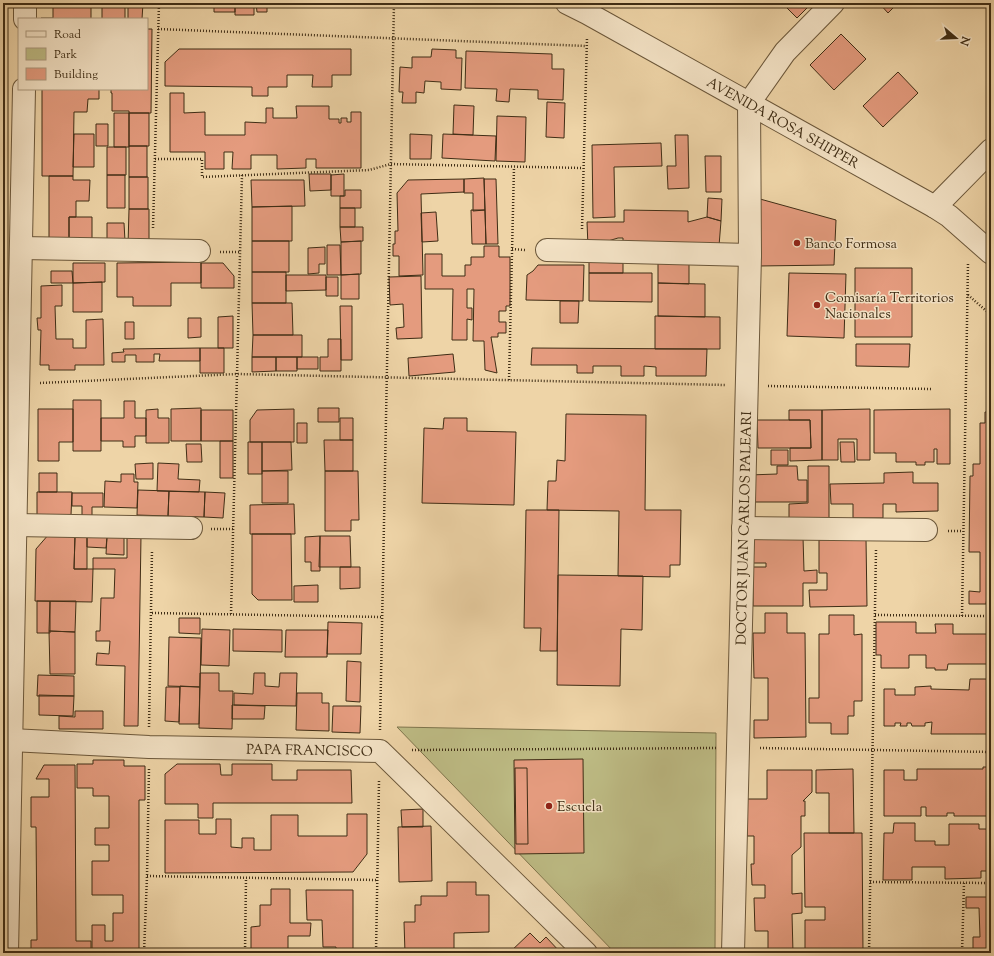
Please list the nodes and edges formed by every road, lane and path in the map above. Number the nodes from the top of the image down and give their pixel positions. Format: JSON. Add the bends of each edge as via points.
{"nodes":[{"id":1,"x":25,"y":3,"type":"edge"},
{"id":2,"x":159,"y":3,"type":"edge"},
{"id":3,"x":394,"y":3,"type":"edge"},
{"id":4,"x":567,"y":3,"type":"edge"},
{"id":5,"x":833,"y":3,"type":"edge"},
{"id":6,"x":587,"y":13,"type":"junction"},
{"id":7,"x":25,"y":18,"type":"edge"},
{"id":8,"x":158,"y":29,"type":"junction"},
{"id":9,"x":393,"y":38,"type":"junction"},
{"id":10,"x":586,"y":46,"type":"junction"},
{"id":11,"x":24,"y":90,"type":"edge"},
{"id":12,"x":749,"y":103,"type":"junction"},
{"id":13,"x":991,"y":150,"type":"edge"},
{"id":14,"x":13,"y":160,"type":"edge"},
{"id":15,"x":155,"y":160,"type":"junction"},
{"id":16,"x":391,"y":164,"type":"junction"},
{"id":17,"x":514,"y":167,"type":"junction"},
{"id":18,"x":583,"y":168,"type":"junction"},
{"id":19,"x":242,"y":175,"type":"junction"},
{"id":20,"x":935,"y":207,"type":"junction"},
{"id":21,"x":968,"y":232,"type":"junction"},
{"id":22,"x":21,"y":248,"type":"junction"},
{"id":23,"x":153,"y":250,"type":"junction"},
{"id":24,"x":547,"y":250,"type":"dead end"},
{"id":25,"x":581,"y":250,"type":"junction"},
{"id":26,"x":199,"y":251,"type":"dead end"},
{"id":27,"x":991,"y":253,"type":"edge"},
{"id":28,"x":750,"y":255,"type":"junction"},
{"id":29,"x":967,"y":295,"type":"junction"},
{"id":30,"x":991,"y":315,"type":"edge"},
{"id":31,"x":237,"y":374,"type":"junction"},
{"id":32,"x":387,"y":378,"type":"junction"},
{"id":33,"x":509,"y":380,"type":"junction"},
{"id":34,"x":10,"y":384,"type":"edge"},
{"id":35,"x":747,"y":385,"type":"junction"},
{"id":36,"x":931,"y":389,"type":"dead end"},
{"id":37,"x":9,"y":485,"type":"edge"},
{"id":38,"x":15,"y":525,"type":"junction"},
{"id":39,"x":152,"y":528,"type":"junction"},
{"id":40,"x":191,"y":528,"type":"dead end"},
{"id":41,"x":743,"y":528,"type":"junction"},
{"id":42,"x":876,"y":530,"type":"junction"},
{"id":43,"x":926,"y":530,"type":"dead end"},
{"id":44,"x":231,"y":614,"type":"junction"},
{"id":45,"x":875,"y":615,"type":"junction"},
{"id":46,"x":962,"y":616,"type":"junction"},
{"id":47,"x":991,"y":616,"type":"edge"},
{"id":48,"x":382,"y":617,"type":"junction"},
{"id":49,"x":7,"y":736,"type":"edge"},
{"id":50,"x":738,"y":748,"type":"junction"},
{"id":51,"x":872,"y":750,"type":"junction"},
{"id":52,"x":380,"y":751,"type":"junction"},
{"id":53,"x":991,"y":752,"type":"edge"},
{"id":54,"x":246,"y":878,"type":"junction"},
{"id":55,"x":377,"y":880,"type":"junction"},
{"id":56,"x":6,"y":882,"type":"edge"},
{"id":57,"x":870,"y":882,"type":"junction"},
{"id":58,"x":964,"y":883,"type":"junction"},
{"id":59,"x":991,"y":883,"type":"edge"},
{"id":60,"x":7,"y":953,"type":"edge"},
{"id":61,"x":144,"y":953,"type":"edge"},
{"id":62,"x":244,"y":953,"type":"edge"},
{"id":63,"x":376,"y":953,"type":"edge"},
{"id":64,"x":586,"y":953,"type":"edge"},
{"id":65,"x":733,"y":953,"type":"edge"},
{"id":66,"x":869,"y":953,"type":"edge"},
{"id":67,"x":962,"y":953,"type":"edge"}],
"edges":[{"from":1,"to":7,"type":"street"},
{"from":2,"to":8,"type":"path"},
{"from":3,"to":9,"type":"path"},
{"from":4,"to":6,"type":"street","name":"AVENIDA ROSA SHIPPER"},
{"from":5,"to":12,"type":"street","via":[[785,52]]},
{"from":6,"to":10,"type":"path"},
{"from":6,"to":12,"type":"street","name":"AVENIDA ROSA SHIPPER"},
{"from":8,"to":9,"type":"path"},
{"from":8,"to":15,"type":"path"},
{"from":9,"to":10,"type":"path"},
{"from":9,"to":16,"type":"path"},
{"from":10,"to":18,"type":"path"},
{"from":11,"to":14,"type":"street"},
{"from":12,"to":20,"type":"street","name":"AVENIDA ROSA SHIPPER"},
{"from":12,"to":28,"type":"street","name":"DOCTOR JUAN CARLOS PALEARI"},
{"from":13,"to":20,"type":"street"},
{"from":14,"to":22,"type":"street"},
{"from":15,"to":19,"type":"path","via":[[202,159],[202,177]]},
{"from":15,"to":23,"type":"path"},
{"from":16,"to":17,"type":"path"},
{"from":16,"to":19,"type":"path","via":[[369,170]]},
{"from":16,"to":32,"type":"path"},
{"from":17,"to":18,"type":"path"},
{"from":17,"to":33,"type":"path"},
{"from":18,"to":25,"type":"path"},
{"from":19,"to":31,"type":"path"},
{"from":20,"to":21,"type":"street","name":"AVENIDA ROSA SHIPPER"},
{"from":21,"to":27,"type":"street","name":"AVENIDA ROSA SHIPPER"},
{"from":21,"to":29,"type":"path"},
{"from":22,"to":23,"type":"street"},
{"from":22,"to":34,"type":"street"},
{"from":23,"to":26,"type":"street"},
{"from":24,"to":25,"type":"street"},
{"from":25,"to":28,"type":"street"},
{"from":28,"to":35,"type":"street","name":"DOCTOR JUAN CARLOS PALEARI"},
{"from":29,"to":30,"type":"path"},
{"from":29,"to":46,"type":"path"},
{"from":31,"to":32,"type":"path"},
{"from":31,"to":34,"type":"path"},
{"from":31,"to":44,"type":"path"},
{"from":32,"to":33,"type":"path"},
{"from":32,"to":48,"type":"path"},
{"from":33,"to":35,"type":"path"},
{"from":34,"to":37,"type":"street"},
{"from":35,"to":36,"type":"path"},
{"from":35,"to":41,"type":"street","name":"DOCTOR JUAN CARLOS PALEARI"},
{"from":37,"to":38,"type":"street"},
{"from":38,"to":39,"type":"street"},
{"from":38,"to":49,"type":"street"},
{"from":39,"to":40,"type":"street"},
{"from":39,"to":44,"type":"path","via":[[152,613]]},
{"from":41,"to":42,"type":"street"},
{"from":41,"to":50,"type":"street","name":"DOCTOR JUAN CARLOS PALEARI"},
{"from":42,"to":43,"type":"street"},
{"from":42,"to":45,"type":"path"},
{"from":44,"to":48,"type":"path"},
{"from":45,"to":46,"type":"path"},
{"from":45,"to":51,"type":"path"},
{"from":46,"to":47,"type":"path"},
{"from":48,"to":52,"type":"path"},
{"from":49,"to":52,"type":"street","name":"PAPA FRANCISCO","via":[[149,747]]},
{"from":49,"to":56,"type":"street"},
{"from":50,"to":51,"type":"path"},
{"from":50,"to":52,"type":"path"},
{"from":50,"to":65,"type":"street","name":"DOCTOR JUAN CARLOS PALEARI"},
{"from":51,"to":53,"type":"path"},
{"from":51,"to":57,"type":"path"},
{"from":52,"to":55,"type":"path"},
{"from":52,"to":64,"type":"street","name":"PAPA FRANCISCO"},
{"from":54,"to":55,"type":"path"},
{"from":54,"to":61,"type":"path","via":[[147,876]]},
{"from":54,"to":62,"type":"path"},
{"from":55,"to":63,"type":"path"},
{"from":56,"to":60,"type":"street"},
{"from":57,"to":58,"type":"path"},
{"from":57,"to":66,"type":"path"},
{"from":58,"to":59,"type":"path"},
{"from":58,"to":67,"type":"path"}]}
